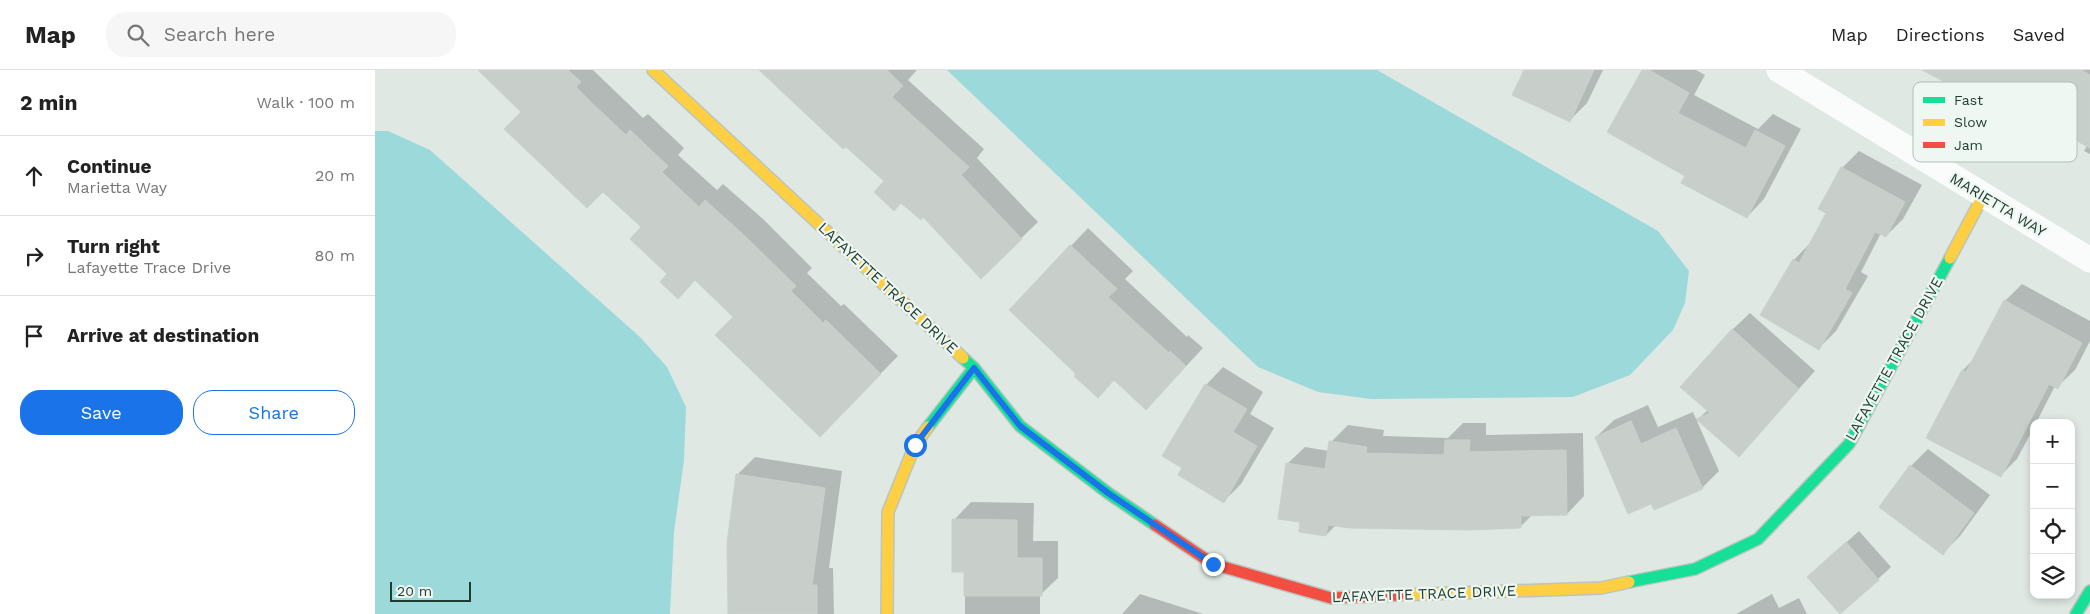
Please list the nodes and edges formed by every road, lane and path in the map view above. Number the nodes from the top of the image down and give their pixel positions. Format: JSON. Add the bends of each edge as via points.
{"nodes":[{"id":1,"x":653,"y":70,"type":"edge"},
{"id":2,"x":1779,"y":70,"type":"edge"},
{"id":3,"x":1913,"y":153,"type":"edge"},
{"id":4,"x":1928,"y":162,"type":"edge"},
{"id":5,"x":1983,"y":196,"type":"junction"},
{"id":6,"x":2090,"y":260,"type":"edge"},
{"id":7,"x":974,"y":368,"type":"junction"},
{"id":8,"x":2090,"y":591,"type":"edge"},
{"id":9,"x":887,"y":614,"type":"edge"},
{"id":10,"x":2075,"y":614,"type":"edge"}],
"edges":[{"from":1,"to":7,"type":"street","name":"LAFAYETTE TRACE DRIVE"},
{"from":2,"to":3,"type":"street","name":"MARIETTA WAY"},
{"from":4,"to":5,"type":"street","name":"MARIETTA WAY"},
{"from":5,"to":6,"type":"street","name":"MARIETTA WAY"},
{"from":5,"to":7,"type":"street","name":"LAFAYETTE TRACE DRIVE","via":[[1849,444],[1758,539],[1695,569],[1601,588],[1331,598],[1213,564],[1108,493],[1020,426]]},
{"from":7,"to":9,"type":"street","via":[[915,445],[888,512]]},
{"from":8,"to":10,"type":"street"}]}
